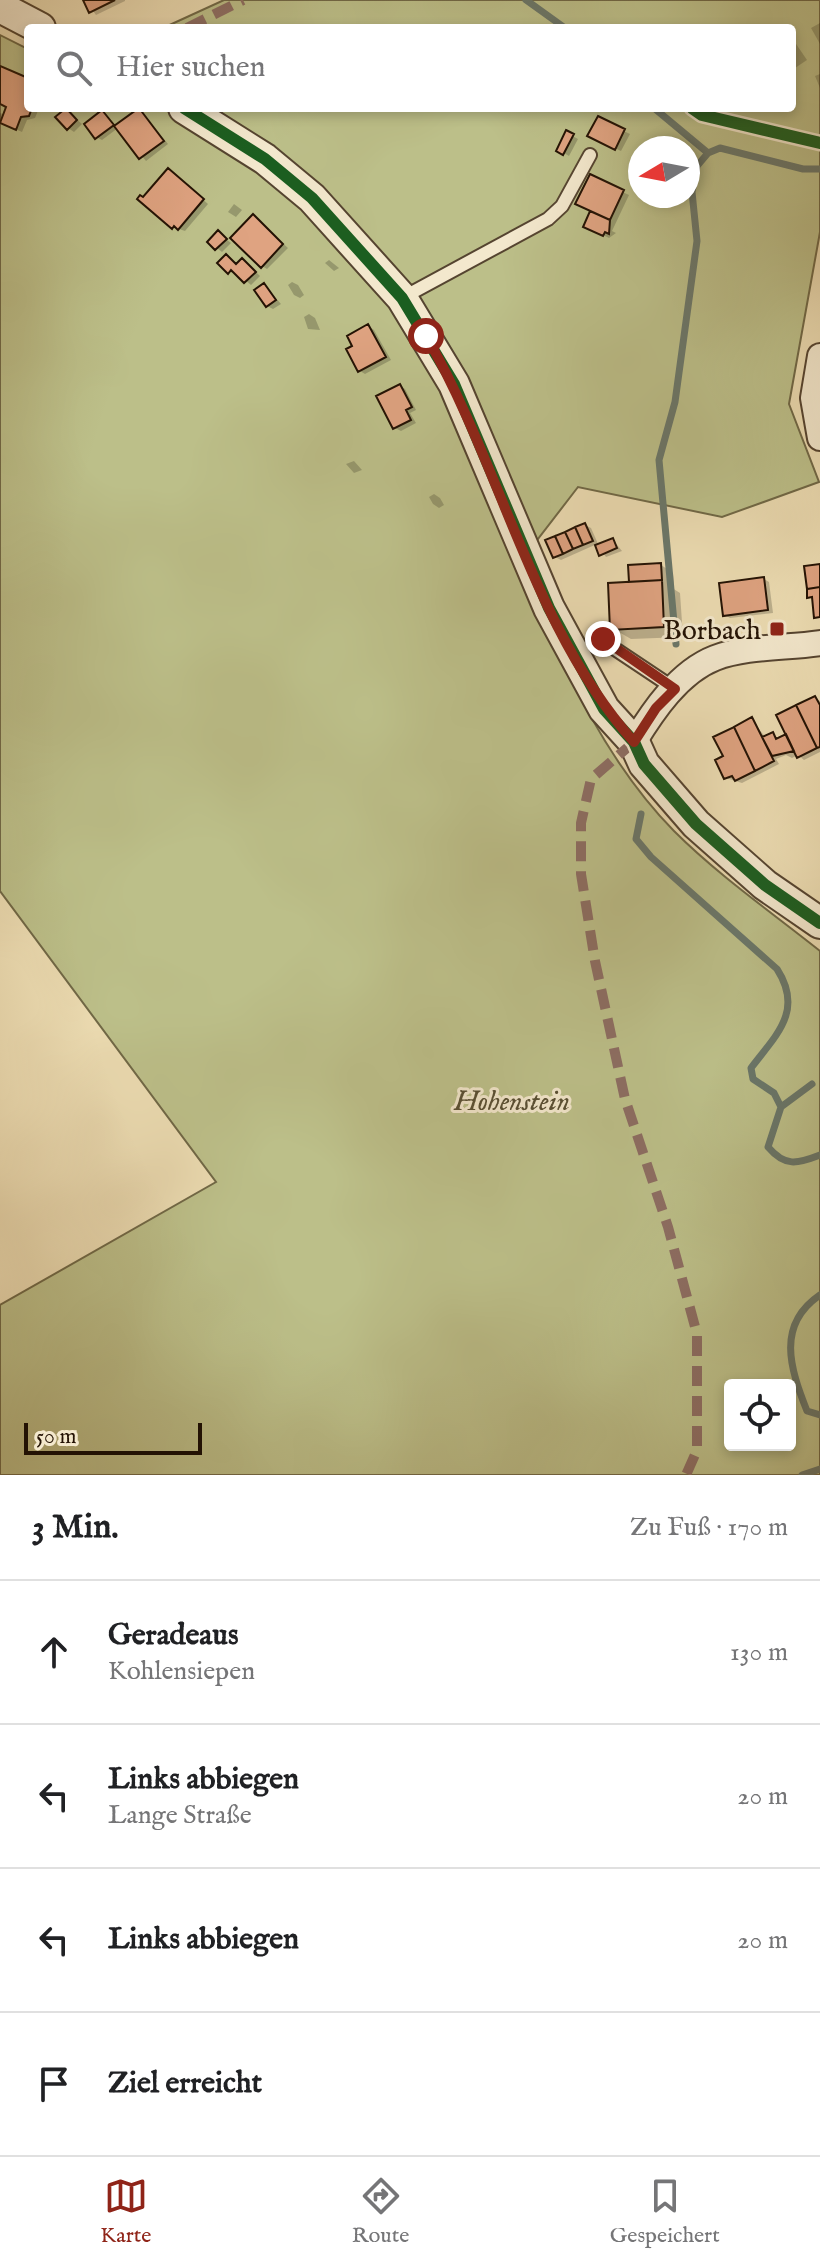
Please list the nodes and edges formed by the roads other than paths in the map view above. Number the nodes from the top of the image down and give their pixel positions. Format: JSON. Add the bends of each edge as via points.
{"nodes":[{"id":1,"x":0,"y":7,"type":"edge"},
{"id":2,"x":32,"y":24,"type":"edge"},
{"id":3,"x":190,"y":112,"type":"edge"},
{"id":4,"x":590,"y":155,"type":"dead end"},
{"id":5,"x":402,"y":298,"type":"junction"},
{"id":6,"x":820,"y":356,"type":"edge"},
{"id":7,"x":820,"y":438,"type":"edge"},
{"id":8,"x":600,"y":630,"type":"dead end"},
{"id":9,"x":820,"y":643,"type":"edge"},
{"id":10,"x":675,"y":689,"type":"junction"},
{"id":11,"x":634,"y":742,"type":"junction"},
{"id":12,"x":820,"y":923,"type":"edge"}],
"edges":[{"from":1,"to":2,"type":"street"},
{"from":3,"to":5,"type":"street","via":[[265,159],[312,198]]},
{"from":4,"to":5,"type":"lane","via":[[562,206],[548,219]]},
{"from":5,"to":11,"type":"street","via":[[454,384],[574,658],[604,709]]},
{"from":6,"to":7,"type":"street","via":[[813,398]]},
{"from":8,"to":10,"type":"lane","via":[[606,643]]},
{"from":9,"to":10,"type":"street","via":[[723,656],[698,667]]},
{"from":10,"to":11,"type":"street"},
{"from":11,"to":12,"type":"street","via":[[644,764],[696,824],[765,885]]}]}
